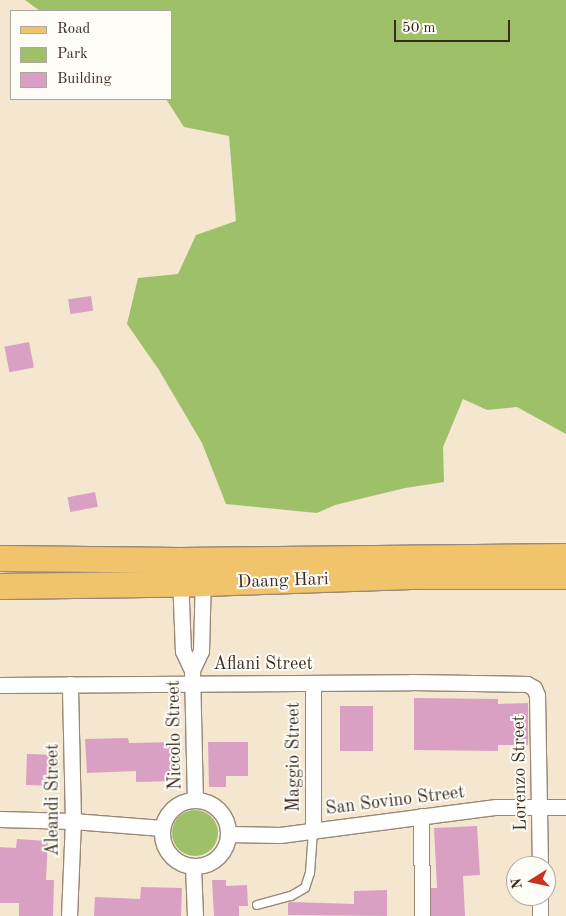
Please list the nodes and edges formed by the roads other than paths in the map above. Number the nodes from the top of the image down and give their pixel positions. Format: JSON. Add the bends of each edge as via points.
{"nodes":[{"id":1,"x":566,"y":556,"type":"edge"},
{"id":2,"x":0,"y":558,"type":"edge"},
{"id":3,"x":191,"y":572,"type":"junction"},
{"id":4,"x":566,"y":576,"type":"edge"},
{"id":5,"x":0,"y":586,"type":"edge"},
{"id":6,"x":192,"y":676,"type":"junction"},
{"id":7,"x":314,"y":683,"type":"junction"},
{"id":8,"x":70,"y":684,"type":"junction"},
{"id":9,"x":527,"y":684,"type":"joint"},
{"id":10,"x":0,"y":685,"type":"edge"},
{"id":11,"x":195,"y":799,"type":"junction"},
{"id":12,"x":540,"y":806,"type":"junction"},
{"id":13,"x":566,"y":807,"type":"edge"},
{"id":14,"x":421,"y":816,"type":"junction"},
{"id":15,"x":0,"y":819,"type":"edge"},
{"id":16,"x":73,"y":821,"type":"junction"},
{"id":17,"x":162,"y":828,"type":"junction"},
{"id":18,"x":313,"y":831,"type":"junction"},
{"id":19,"x":228,"y":834,"type":"junction"},
{"id":20,"x":540,"y":856,"type":"edge"},
{"id":21,"x":193,"y":866,"type":"junction"},
{"id":22,"x":257,"y":905,"type":"dead end"},
{"id":23,"x":69,"y":916,"type":"edge"},
{"id":24,"x":195,"y":916,"type":"edge"},
{"id":25,"x":422,"y":916,"type":"edge"}],
"edges":[{"from":1,"to":3,"type":"main road","name":"Daang Hari"},
{"from":2,"to":3,"type":"main road","name":"Daang Hari"},
{"from":3,"to":4,"type":"main road","name":"Daang Hari"},
{"from":3,"to":5,"type":"main road","name":"Daang Hari"},
{"from":3,"to":6,"type":"street","name":"Niccolo Street","via":[[184,651]]},
{"from":3,"to":6,"type":"street","name":"Niccolo Street","via":[[202,651]]},
{"from":6,"to":7,"type":"street","name":"Aflani Street"},
{"from":6,"to":8,"type":"street","name":"Aflani Street"},
{"from":6,"to":11,"type":"street","name":"Niccolo Street"},
{"from":7,"to":9,"type":"street","name":"Aflani Street"},
{"from":7,"to":18,"type":"street","name":"Maggio Street"},
{"from":8,"to":10,"type":"street","name":"Aflani Street"},
{"from":8,"to":16,"type":"street","name":"Aleandi Street"},
{"from":9,"to":12,"type":"street","name":"Lorenzo Street","via":[[537,695]]},
{"from":11,"to":17,"type":"street","via":[[173,807],[167,813]]},
{"from":11,"to":19,"type":"street","via":[[204,800],[219,809]]},
{"from":12,"to":13,"type":"street","name":"San Sovino Street"},
{"from":12,"to":14,"type":"street","name":"San Sovino Street","via":[[496,807]]},
{"from":12,"to":20,"type":"street","name":"Lorenzo Street"},
{"from":14,"to":18,"type":"street","name":"San Sovino Street"},
{"from":14,"to":25,"type":"street"},
{"from":15,"to":16,"type":"street"},
{"from":16,"to":17,"type":"street"},
{"from":16,"to":23,"type":"street","name":"Aleandi Street"},
{"from":17,"to":21,"type":"street","via":[[169,854]]},
{"from":18,"to":19,"type":"street","name":"San Sovino Street","via":[[280,835]]},
{"from":18,"to":22,"type":"lane","via":[[310,873],[304,888],[291,896]]},
{"from":19,"to":21,"type":"street","via":[[227,843],[218,858]]},
{"from":21,"to":24,"type":"street"}]}
